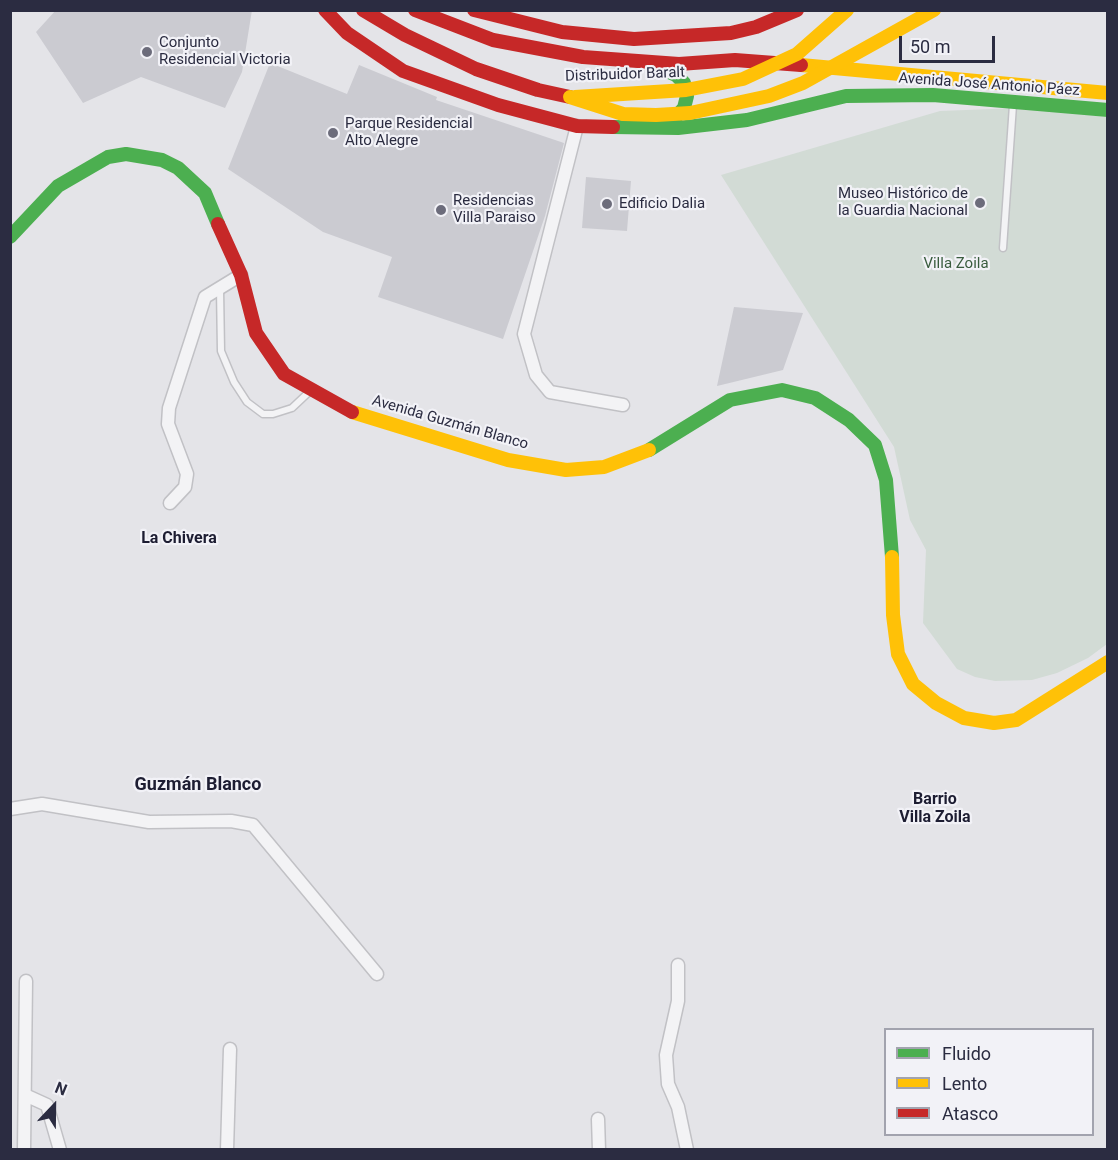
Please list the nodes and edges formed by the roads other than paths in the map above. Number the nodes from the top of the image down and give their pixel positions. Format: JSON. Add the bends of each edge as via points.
{"nodes":[{"id":1,"x":325,"y":10,"type":"edge"},
{"id":2,"x":363,"y":10,"type":"edge"},
{"id":3,"x":415,"y":10,"type":"edge"},
{"id":4,"x":474,"y":10,"type":"edge"},
{"id":5,"x":797,"y":10,"type":"edge"},
{"id":6,"x":847,"y":10,"type":"edge"},
{"id":7,"x":934,"y":10,"type":"edge"},
{"id":8,"x":642,"y":63,"type":"junction"},
{"id":9,"x":1107,"y":93,"type":"edge"},
{"id":10,"x":570,"y":98,"type":"junction"},
{"id":11,"x":1014,"y":101,"type":"junction"},
{"id":12,"x":1107,"y":110,"type":"edge"},
{"id":13,"x":577,"y":126,"type":"junction"},
{"id":14,"x":645,"y":128,"type":"junction"},
{"id":15,"x":10,"y":237,"type":"edge"},
{"id":16,"x":1003,"y":248,"type":"dead end"},
{"id":17,"x":242,"y":275,"type":"junction"},
{"id":18,"x":220,"y":288,"type":"junction"},
{"id":19,"x":309,"y":392,"type":"junction"},
{"id":20,"x":623,"y":405,"type":"dead end"},
{"id":21,"x":170,"y":503,"type":"dead end"},
{"id":22,"x":1107,"y":662,"type":"edge"},
{"id":23,"x":10,"y":809,"type":"edge"},
{"id":24,"x":678,"y":965,"type":"dead end"},
{"id":25,"x":377,"y":974,"type":"dead end"},
{"id":26,"x":26,"y":981,"type":"dead end"},
{"id":27,"x":230,"y":1049,"type":"dead end"},
{"id":28,"x":24,"y":1095,"type":"junction"},
{"id":29,"x":598,"y":1119,"type":"dead end"},
{"id":30,"x":24,"y":1149,"type":"edge"},
{"id":31,"x":60,"y":1149,"type":"edge"},
{"id":32,"x":227,"y":1149,"type":"edge"},
{"id":33,"x":599,"y":1149,"type":"edge"},
{"id":34,"x":687,"y":1149,"type":"edge"}],
"edges":[{"from":1,"to":13,"type":"main road","name":"Avenida José Antonio Páez","via":[[347,33],[403,71],[498,105]]},
{"from":2,"to":10,"type":"main road","name":"Distribuidor Baralt","via":[[476,69]]},
{"from":3,"to":8,"type":"main road","name":"Avenida José Antonio Páez","via":[[493,40],[564,54]]},
{"from":4,"to":5,"type":"main road","via":[[552,30],[634,39],[700,37],[756,27]]},
{"from":6,"to":10,"type":"main road","name":"Distribuidor Baralt","bridge":true,"via":[[797,54],[743,79],[686,90]]},
{"from":7,"to":10,"type":"main road","bridge":true,"via":[[803,83],[769,96],[656,115],[623,114]]},
{"from":8,"to":9,"type":"main road","name":"Avenida José Antonio Páez","via":[[735,60]]},
{"from":8,"to":14,"type":"main road","via":[[676,75],[684,83],[687,96],[676,118]]},
{"from":11,"to":12,"type":"main road","name":"Avenida José Antonio Páez"},
{"from":11,"to":14,"type":"main road","name":"Avenida José Antonio Páez","via":[[933,95],[846,96],[747,120]]},
{"from":11,"to":16,"type":"lane"},
{"from":13,"to":14,"type":"main road","name":"Avenida José Antonio Páez"},
{"from":13,"to":20,"type":"street","via":[[524,334],[536,375],[550,392]]},
{"from":15,"to":17,"type":"main road","name":"Avenida Guzmán Blanco","via":[[58,186],[85,168],[108,157],[144,156],[178,168],[205,193]]},
{"from":17,"to":18,"type":"street"},
{"from":17,"to":19,"type":"main road","name":"Avenida Guzmán Blanco","via":[[256,333],[284,374]]},
{"from":18,"to":19,"type":"lane","via":[[221,351],[247,402],[263,414],[273,414],[292,408]]},
{"from":18,"to":21,"type":"street","via":[[205,297],[169,408],[168,424],[187,474],[185,487]]},
{"from":19,"to":22,"type":"main road","name":"Avenida Guzmán Blanco","via":[[344,410],[508,460],[566,470],[604,467],[651,449],[730,400],[782,390],[815,398],[849,420],[875,445],[886,480],[898,654],[913,684],[936,703],[964,718],[994,723],[1016,720],[1042,706]]},
{"from":23,"to":25,"type":"street","via":[[42,804],[149,822],[231,821],[253,825]]},
{"from":24,"to":34,"type":"street","via":[[678,1001],[666,1055],[668,1084],[678,1107]]},
{"from":26,"to":28,"type":"street"},
{"from":27,"to":32,"type":"street"},
{"from":28,"to":30,"type":"street"},
{"from":28,"to":31,"type":"street","via":[[47,1106]]},
{"from":29,"to":33,"type":"street"}]}
